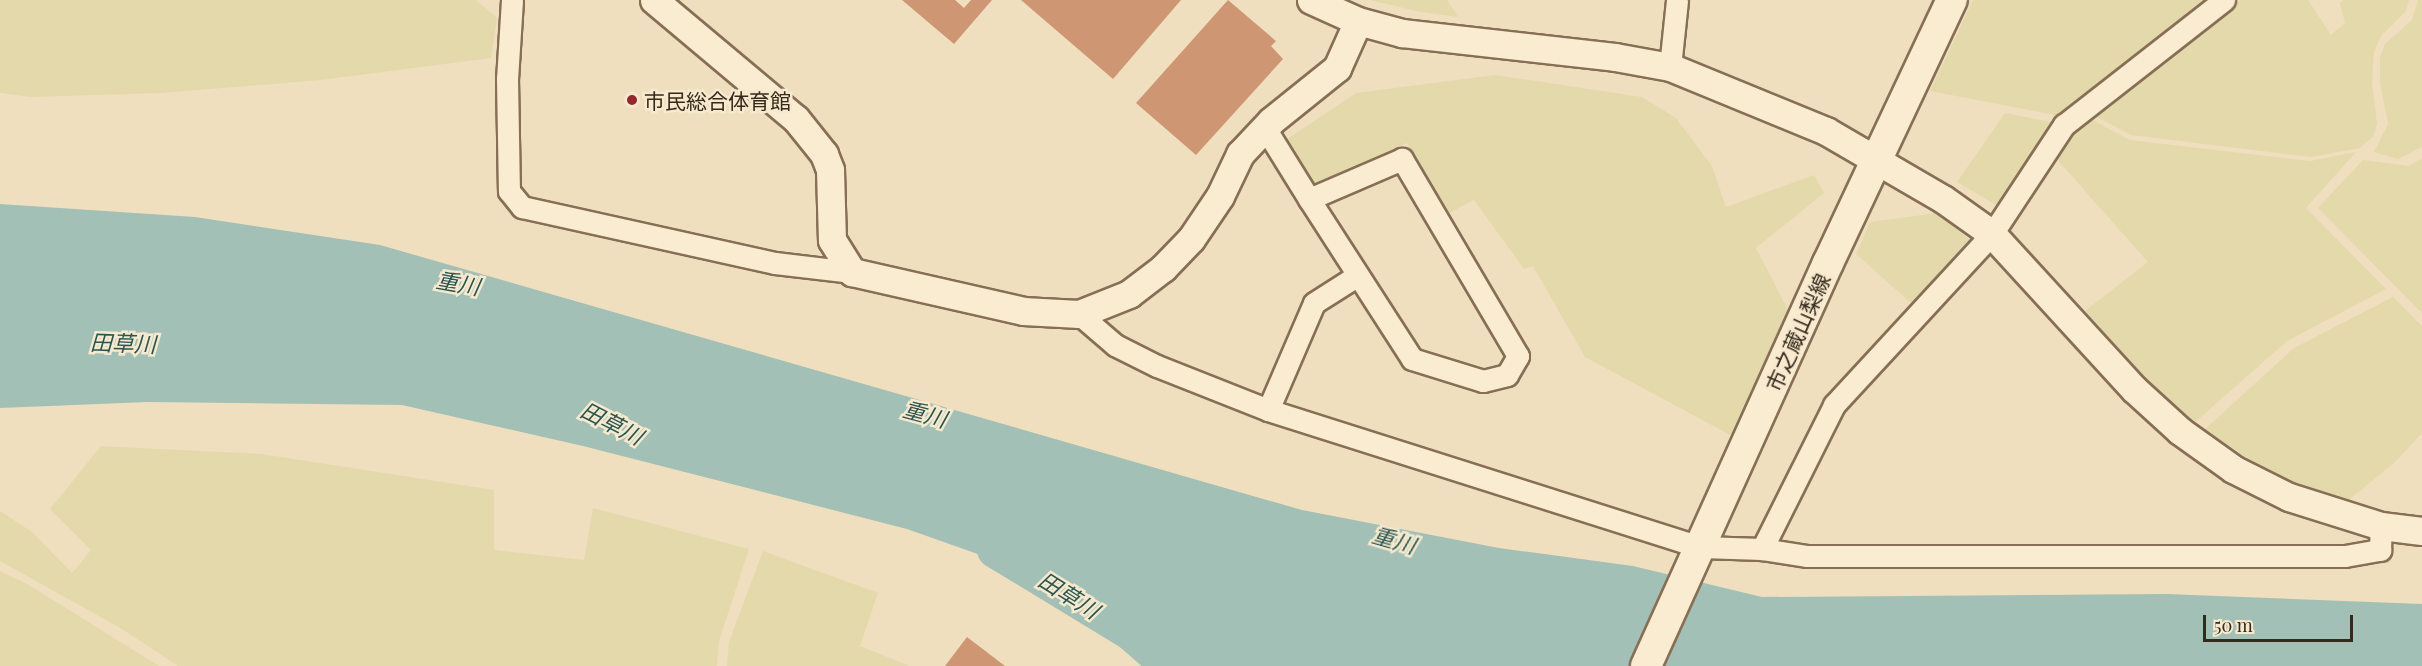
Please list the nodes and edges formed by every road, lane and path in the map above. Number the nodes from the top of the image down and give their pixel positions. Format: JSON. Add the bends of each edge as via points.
{"nodes":[{"id":1,"x":512,"y":0,"type":"edge"},
{"id":2,"x":654,"y":0,"type":"edge"},
{"id":3,"x":1311,"y":0,"type":"edge"},
{"id":4,"x":1677,"y":0,"type":"edge"},
{"id":5,"x":1952,"y":0,"type":"edge"},
{"id":6,"x":2224,"y":0,"type":"edge"},
{"id":7,"x":1358,"y":21,"type":"junction"},
{"id":8,"x":1670,"y":67,"type":"junction"},
{"id":9,"x":1265,"y":128,"type":"junction"},
{"id":10,"x":1877,"y":160,"type":"junction"},
{"id":11,"x":1309,"y":198,"type":"junction"},
{"id":12,"x":1992,"y":234,"type":"junction"},
{"id":13,"x":852,"y":272,"type":"junction"},
{"id":14,"x":1358,"y":275,"type":"junction"},
{"id":15,"x":1079,"y":315,"type":"junction"},
{"id":16,"x":1268,"y":410,"type":"junction"},
{"id":17,"x":2380,"y":526,"type":"junction"},
{"id":18,"x":2422,"y":531,"type":"edge"},
{"id":19,"x":1762,"y":549,"type":"junction"},
{"id":20,"x":1698,"y":554,"type":"junction"},
{"id":21,"x":1646,"y":666,"type":"edge"}],
"edges":[{"from":1,"to":13,"type":"street","via":[[507,79],[509,191],[522,207],[775,263]]},
{"from":2,"to":13,"type":"street","via":[[796,119],[824,154],[830,170],[832,240]]},
{"from":3,"to":7,"type":"street"},
{"from":4,"to":8,"type":"street"},
{"from":5,"to":10,"type":"main road","name":"市之蔵山梨線"},
{"from":6,"to":12,"type":"street","via":[[2064,125]]},
{"from":7,"to":8,"type":"street","via":[[1437,39],[1615,57]]},
{"from":7,"to":9,"type":"street","via":[[1337,68]]},
{"from":8,"to":10,"type":"street","via":[[1826,131]]},
{"from":9,"to":11,"type":"street"},
{"from":9,"to":15,"type":"street","via":[[1240,154],[1220,196],[1191,239],[1163,268],[1129,294]]},
{"from":10,"to":12,"type":"street"},
{"from":10,"to":20,"type":"main road","name":"市之蔵山梨線"},
{"from":11,"to":14,"type":"street"},
{"from":11,"to":14,"type":"street","via":[[1402,159],[1518,356],[1507,375],[1483,381],[1412,359]]},
{"from":12,"to":17,"type":"street","via":[[2134,389],[2180,431],[2233,469],[2289,496]]},
{"from":12,"to":19,"type":"street","via":[[1834,405]]},
{"from":13,"to":15,"type":"street","via":[[1023,311]]},
{"from":14,"to":16,"type":"street","via":[[1314,303]]},
{"from":15,"to":16,"type":"street","via":[[1114,345]]},
{"from":16,"to":20,"type":"street"},
{"from":17,"to":18,"type":"street"},
{"from":17,"to":19,"type":"street","via":[[2380,550],[2345,556],[1807,556]]},
{"from":19,"to":20,"type":"street"},
{"from":20,"to":21,"type":"main road","name":"市之蔵山梨線"}]}
